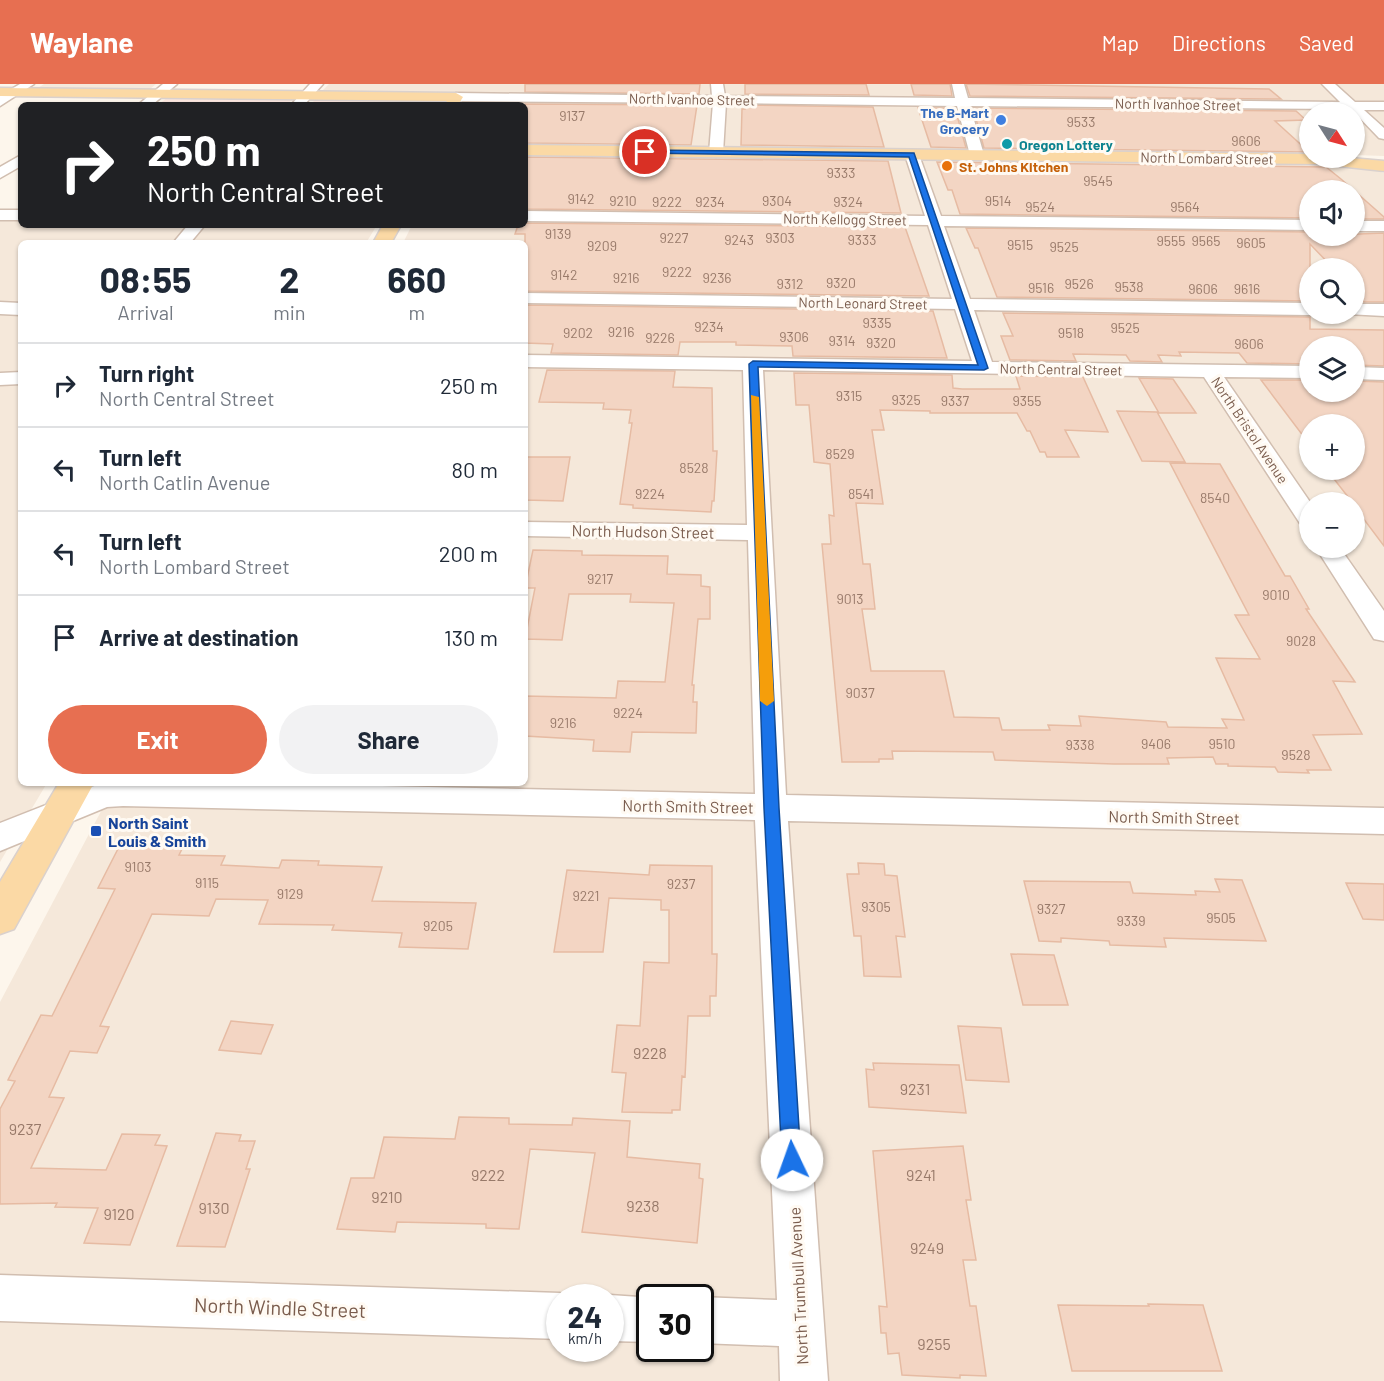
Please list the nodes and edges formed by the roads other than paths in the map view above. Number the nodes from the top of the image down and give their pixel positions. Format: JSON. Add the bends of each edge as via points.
{"nodes":[{"id":1,"x":28,"y":84,"type":"edge"},
{"id":2,"x":171,"y":84,"type":"edge"},
{"id":3,"x":317,"y":84,"type":"edge"},
{"id":4,"x":463,"y":84,"type":"edge"},
{"id":5,"x":717,"y":84,"type":"edge"},
{"id":6,"x":958,"y":84,"type":"edge"},
{"id":7,"x":1328,"y":84,"type":"edge"},
{"id":8,"x":0,"y":92,"type":"edge"},
{"id":9,"x":15,"y":92,"type":"junction"},
{"id":10,"x":158,"y":94,"type":"junction"},
{"id":11,"x":720,"y":99,"type":"junction"},
{"id":12,"x":302,"y":100,"type":"edge"},
{"id":13,"x":453,"y":101,"type":"edge"},
{"id":14,"x":962,"y":101,"type":"junction"},
{"id":15,"x":0,"y":102,"type":"edge"},
{"id":16,"x":148,"y":102,"type":"edge"},
{"id":17,"x":1348,"y":102,"type":"edge"},
{"id":18,"x":1299,"y":104,"type":"edge"},
{"id":19,"x":1365,"y":105,"type":"edge"},
{"id":20,"x":1384,"y":106,"type":"edge"},
{"id":21,"x":1365,"y":118,"type":"edge"},
{"id":22,"x":1384,"y":135,"type":"edge"},
{"id":23,"x":528,"y":150,"type":"edge"},
{"id":24,"x":716,"y":153,"type":"junction"},
{"id":25,"x":912,"y":155,"type":"junction"},
{"id":26,"x":977,"y":155,"type":"junction"},
{"id":27,"x":18,"y":161,"type":"edge"},
{"id":28,"x":1384,"y":166,"type":"edge"},
{"id":29,"x":0,"y":174,"type":"edge"},
{"id":30,"x":0,"y":215,"type":"edge"},
{"id":31,"x":18,"y":215,"type":"edge"},
{"id":32,"x":528,"y":216,"type":"edge"},
{"id":33,"x":934,"y":220,"type":"junction"},
{"id":34,"x":1299,"y":225,"type":"edge"},
{"id":35,"x":1365,"y":226,"type":"edge"},
{"id":36,"x":1384,"y":226,"type":"edge"},
{"id":37,"x":194,"y":228,"type":"edge"},
{"id":38,"x":184,"y":240,"type":"edge"},
{"id":39,"x":528,"y":298,"type":"edge"},
{"id":40,"x":963,"y":304,"type":"junction"},
{"id":41,"x":0,"y":308,"type":"edge"},
{"id":42,"x":18,"y":309,"type":"edge"},
{"id":43,"x":1299,"y":309,"type":"edge"},
{"id":44,"x":1365,"y":310,"type":"edge"},
{"id":45,"x":1384,"y":310,"type":"edge"},
{"id":46,"x":528,"y":360,"type":"edge"},
{"id":47,"x":753,"y":364,"type":"junction"},
{"id":48,"x":984,"y":368,"type":"junction"},
{"id":49,"x":1210,"y":371,"type":"junction"},
{"id":50,"x":1299,"y":372,"type":"edge"},
{"id":51,"x":1365,"y":373,"type":"edge"},
{"id":52,"x":1384,"y":374,"type":"edge"},
{"id":53,"x":18,"y":378,"type":"edge"},
{"id":54,"x":0,"y":379,"type":"edge"},
{"id":55,"x":1299,"y":504,"type":"edge"},
{"id":56,"x":528,"y":529,"type":"edge"},
{"id":57,"x":760,"y":533,"type":"junction"},
{"id":58,"x":1335,"y":558,"type":"edge"},
{"id":59,"x":1384,"y":632,"type":"edge"},
{"id":60,"x":68,"y":798,"type":"edge"},
{"id":61,"x":771,"y":808,"type":"junction"},
{"id":62,"x":1384,"y":821,"type":"edge"},
{"id":63,"x":0,"y":837,"type":"edge"},
{"id":64,"x":0,"y":917,"type":"edge"},
{"id":65,"x":0,"y":1298,"type":"edge"},
{"id":66,"x":546,"y":1316,"type":"edge"},
{"id":67,"x":714,"y":1321,"type":"edge"},
{"id":68,"x":801,"y":1324,"type":"junction"},
{"id":69,"x":804,"y":1381,"type":"edge"}],
"edges":[{"from":1,"to":9,"type":"street"},
{"from":2,"to":10,"type":"street"},
{"from":3,"to":12,"type":"street"},
{"from":4,"to":13,"type":"street"},
{"from":5,"to":11,"type":"street"},
{"from":6,"to":14,"type":"street"},
{"from":7,"to":17,"type":"street"},
{"from":8,"to":9,"type":"main road","name":"North Ivanhoe Street"},
{"from":9,"to":10,"type":"main road","name":"North Ivanhoe Street"},
{"from":9,"to":15,"type":"street"},
{"from":10,"to":12,"type":"main road","name":"North Ivanhoe Street"},
{"from":10,"to":16,"type":"street"},
{"from":11,"to":13,"type":"street","name":"North Ivanhoe Street"},
{"from":11,"to":14,"type":"street","name":"North Ivanhoe Street"},
{"from":11,"to":24,"type":"street"},
{"from":12,"to":13,"type":"main road","name":"North Ivanhoe Street"},
{"from":14,"to":18,"type":"street","name":"North Ivanhoe Street"},
{"from":14,"to":26,"type":"street"},
{"from":19,"to":20,"type":"street","name":"North Ivanhoe Street"},
{"from":21,"to":22,"type":"street"},
{"from":23,"to":24,"type":"main road","name":"North Lombard Street"},
{"from":24,"to":25,"type":"main road","name":"North Lombard Street"},
{"from":25,"to":26,"type":"main road","name":"North Lombard Street"},
{"from":25,"to":33,"type":"street"},
{"from":26,"to":28,"type":"main road","name":"North Lombard Street","via":[[1320,159]]},
{"from":27,"to":29,"type":"street"},
{"from":30,"to":31,"type":"street"},
{"from":32,"to":33,"type":"street","name":"North Kellogg Street"},
{"from":33,"to":34,"type":"street","name":"North Kellogg Street"},
{"from":33,"to":40,"type":"street"},
{"from":35,"to":36,"type":"street"},
{"from":37,"to":38,"type":"street"},
{"from":39,"to":40,"type":"street","name":"North Leonard Street"},
{"from":40,"to":43,"type":"street","name":"North Leonard Street"},
{"from":40,"to":48,"type":"street"},
{"from":41,"to":42,"type":"street"},
{"from":44,"to":45,"type":"street"},
{"from":46,"to":47,"type":"street","name":"North Central Street"},
{"from":47,"to":48,"type":"street","name":"North Central Street"},
{"from":47,"to":57,"type":"street","name":"North Trumbull Avenue"},
{"from":48,"to":49,"type":"street","name":"North Central Street"},
{"from":49,"to":50,"type":"street","name":"North Central Street"},
{"from":49,"to":55,"type":"street","name":"North Bristol Avenue"},
{"from":51,"to":52,"type":"street"},
{"from":53,"to":54,"type":"street"},
{"from":56,"to":57,"type":"street","name":"North Hudson Street"},
{"from":57,"to":61,"type":"street","name":"North Trumbull Avenue"},
{"from":58,"to":59,"type":"street"},
{"from":60,"to":61,"type":"street","name":"North Smith Street","via":[[123,793]]},
{"from":60,"to":63,"type":"street","name":"North Smith Street"},
{"from":60,"to":64,"type":"main road"},
{"from":61,"to":62,"type":"street","name":"North Smith Street"},
{"from":61,"to":68,"type":"street","name":"North Trumbull Avenue"},
{"from":65,"to":66,"type":"street","name":"North Windle Street"},
{"from":67,"to":68,"type":"street"},
{"from":68,"to":69,"type":"street","name":"North Trumbull Avenue"}]}
